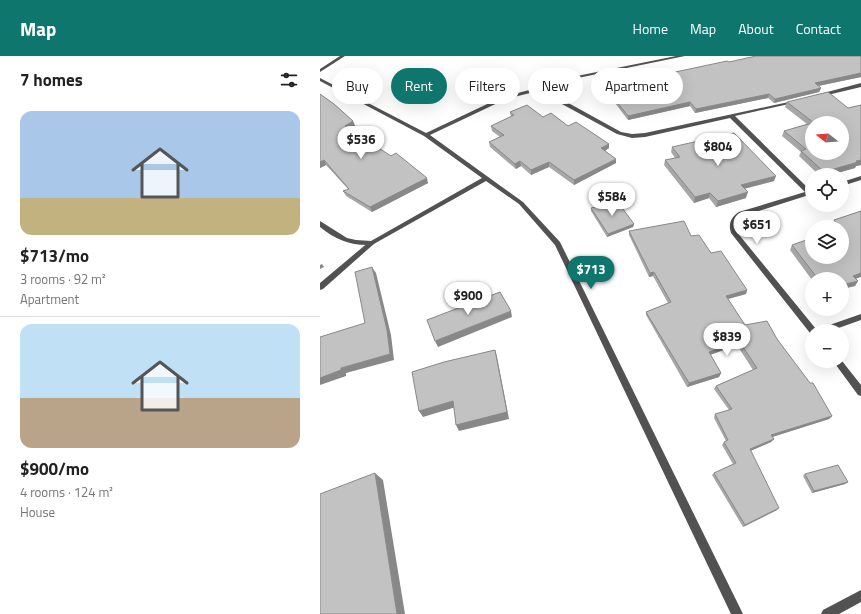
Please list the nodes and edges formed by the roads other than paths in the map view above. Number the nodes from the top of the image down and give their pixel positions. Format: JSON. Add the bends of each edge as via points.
{"nodes":[{"id":1,"x":343,"y":56,"type":"edge"},
{"id":2,"x":683,"y":56,"type":"edge"},
{"id":3,"x":320,"y":71,"type":"edge"},
{"id":4,"x":583,"y":76,"type":"edge"},
{"id":5,"x":320,"y":79,"type":"edge"},
{"id":6,"x":861,"y":85,"type":"edge"},
{"id":7,"x":528,"y":92,"type":"edge"},
{"id":8,"x":816,"y":96,"type":"edge"},
{"id":9,"x":800,"y":100,"type":"edge"},
{"id":10,"x":566,"y":104,"type":"edge"},
{"id":11,"x":732,"y":117,"type":"junction"},
{"id":12,"x":426,"y":135,"type":"junction"},
{"id":13,"x":487,"y":178,"type":"junction"},
{"id":14,"x":861,"y":178,"type":"edge"},
{"id":15,"x":849,"y":182,"type":"edge"},
{"id":16,"x":805,"y":187,"type":"edge"},
{"id":17,"x":805,"y":195,"type":"edge"},
{"id":18,"x":320,"y":223,"type":"edge"},
{"id":19,"x":372,"y":243,"type":"junction"},
{"id":20,"x":320,"y":287,"type":"edge"},
{"id":21,"x":861,"y":317,"type":"edge"},
{"id":22,"x":807,"y":324,"type":"edge"},
{"id":23,"x":841,"y":324,"type":"edge"},
{"id":24,"x":842,"y":368,"type":"edge"},
{"id":25,"x":861,"y":392,"type":"edge"},
{"id":26,"x":861,"y":596,"type":"edge"},
{"id":27,"x":737,"y":614,"type":"edge"},
{"id":28,"x":827,"y":614,"type":"edge"}],
"edges":[{"from":1,"to":3,"type":"street"},
{"from":2,"to":4,"type":"street"},
{"from":5,"to":12,"type":"street"},
{"from":6,"to":8,"type":"street"},
{"from":7,"to":12,"type":"street","via":[[504,98]]},
{"from":9,"to":11,"type":"street"},
{"from":10,"to":11,"type":"street","via":[[619,133],[632,136]]},
{"from":11,"to":16,"type":"street"},
{"from":12,"to":13,"type":"street"},
{"from":13,"to":19,"type":"street"},
{"from":13,"to":27,"type":"street","via":[[521,203],[558,244]]},
{"from":14,"to":15,"type":"street"},
{"from":17,"to":22,"type":"street","via":[[741,214],[735,217],[732,223],[733,231]]},
{"from":18,"to":19,"type":"street","via":[[346,241]]},
{"from":19,"to":20,"type":"street"},
{"from":21,"to":23,"type":"street"},
{"from":24,"to":25,"type":"street"},
{"from":26,"to":28,"type":"street"}]}
